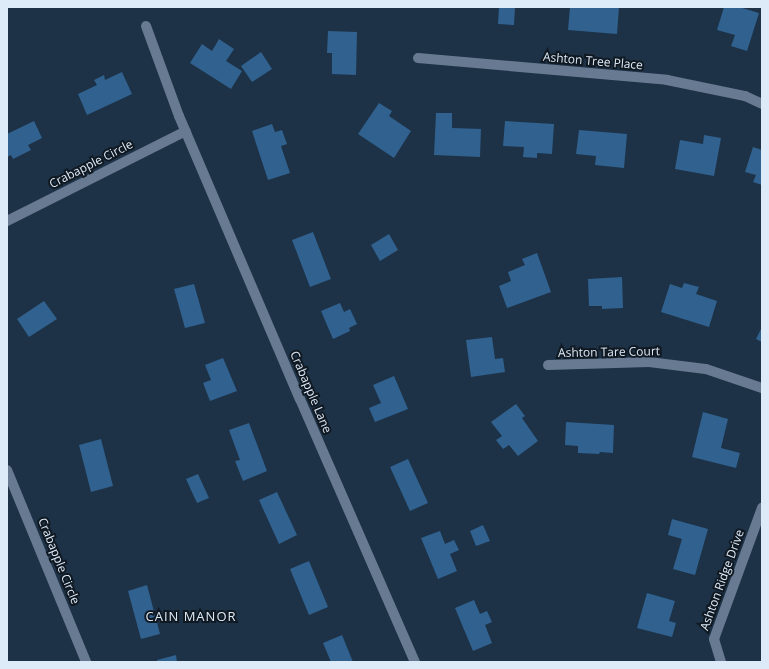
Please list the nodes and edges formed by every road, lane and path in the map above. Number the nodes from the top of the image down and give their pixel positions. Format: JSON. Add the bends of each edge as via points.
{"nodes":[{"id":1,"x":146,"y":26,"type":"dead end"},
{"id":2,"x":418,"y":58,"type":"dead end"},
{"id":3,"x":762,"y":104,"type":"edge"},
{"id":4,"x":186,"y":131,"type":"junction"},
{"id":5,"x":7,"y":221,"type":"edge"},
{"id":6,"x":548,"y":366,"type":"dead end"},
{"id":7,"x":762,"y":388,"type":"edge"},
{"id":8,"x":7,"y":470,"type":"edge"},
{"id":9,"x":762,"y":508,"type":"edge"},
{"id":10,"x":86,"y":662,"type":"edge"},
{"id":11,"x":415,"y":662,"type":"edge"},
{"id":12,"x":721,"y":662,"type":"edge"}],
"edges":[{"from":1,"to":4,"type":"street","name":"Crabapple Lane"},
{"from":2,"to":3,"type":"street","name":"Ashton Tree Place","via":[[667,80],[745,96]]},
{"from":4,"to":5,"type":"street","name":"Crabapple Circle"},
{"from":4,"to":11,"type":"street","name":"Crabapple Lane"},
{"from":6,"to":7,"type":"street","name":"Ashton Tare Court","via":[[649,362],[706,369]]},
{"from":8,"to":10,"type":"street","name":"Crabapple Circle"},
{"from":9,"to":12,"type":"street","name":"Ashton Ridge Drive","via":[[714,639]]}]}
